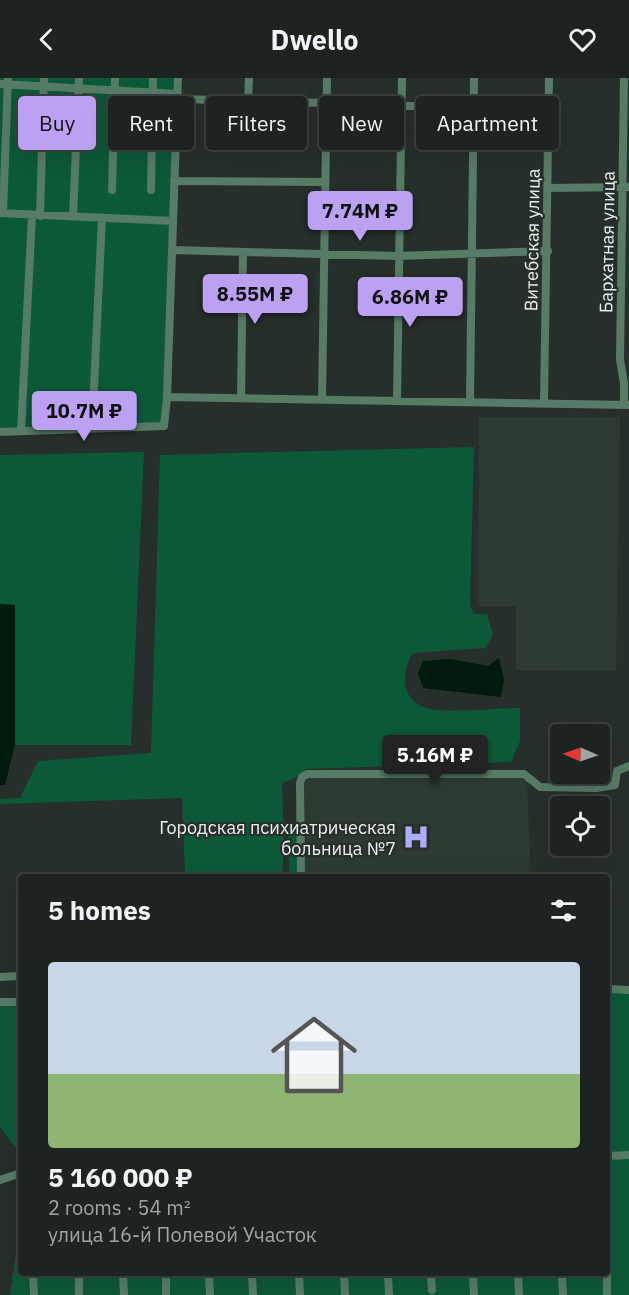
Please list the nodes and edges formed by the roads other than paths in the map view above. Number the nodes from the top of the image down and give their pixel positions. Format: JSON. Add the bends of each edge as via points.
{"nodes":[{"id":1,"x":79,"y":78,"type":"edge"},
{"id":2,"x":115,"y":78,"type":"edge"},
{"id":3,"x":153,"y":78,"type":"edge"},
{"id":4,"x":178,"y":78,"type":"edge"},
{"id":5,"x":249,"y":78,"type":"edge"},
{"id":6,"x":327,"y":78,"type":"edge"},
{"id":7,"x":402,"y":78,"type":"edge"},
{"id":8,"x":474,"y":78,"type":"edge"},
{"id":9,"x":549,"y":78,"type":"edge"},
{"id":10,"x":624,"y":78,"type":"edge"},
{"id":11,"x":5,"y":82,"type":"edge"},
{"id":12,"x":44,"y":82,"type":"edge"},
{"id":13,"x":79,"y":88,"type":"junction"},
{"id":14,"x":114,"y":90,"type":"junction"},
{"id":15,"x":153,"y":92,"type":"junction"},
{"id":16,"x":173,"y":96,"type":"edge"},
{"id":17,"x":178,"y":96,"type":"edge"},
{"id":18,"x":248,"y":96,"type":"edge"},
{"id":19,"x":327,"y":96,"type":"edge"},
{"id":20,"x":401,"y":96,"type":"edge"},
{"id":21,"x":474,"y":96,"type":"edge"},
{"id":22,"x":548,"y":96,"type":"edge"},
{"id":23,"x":175,"y":150,"type":"edge"},
{"id":24,"x":326,"y":150,"type":"edge"},
{"id":25,"x":400,"y":150,"type":"edge"},
{"id":26,"x":474,"y":150,"type":"edge"},
{"id":27,"x":548,"y":150,"type":"edge"},
{"id":28,"x":174,"y":181,"type":"junction"},
{"id":29,"x":325,"y":182,"type":"junction"},
{"id":30,"x":626,"y":187,"type":"edge"},
{"id":31,"x":548,"y":188,"type":"junction"},
{"id":32,"x":112,"y":190,"type":"dead end"},
{"id":33,"x":151,"y":190,"type":"dead end"},
{"id":34,"x":2,"y":213,"type":"edge"},
{"id":35,"x":36,"y":216,"type":"junction"},
{"id":36,"x":73,"y":217,"type":"junction"},
{"id":37,"x":102,"y":218,"type":"junction"},
{"id":38,"x":173,"y":221,"type":"junction"},
{"id":39,"x":172,"y":250,"type":"junction"},
{"id":40,"x":548,"y":251,"type":"junction"},
{"id":41,"x":243,"y":252,"type":"junction"},
{"id":42,"x":474,"y":252,"type":"junction"},
{"id":43,"x":324,"y":255,"type":"junction"},
{"id":44,"x":398,"y":256,"type":"junction"},
{"id":45,"x":167,"y":397,"type":"junction"},
{"id":46,"x":242,"y":397,"type":"junction"},
{"id":47,"x":322,"y":400,"type":"junction"},
{"id":48,"x":397,"y":400,"type":"junction"},
{"id":49,"x":470,"y":402,"type":"junction"},
{"id":50,"x":544,"y":402,"type":"junction"},
{"id":51,"x":626,"y":405,"type":"edge"},
{"id":52,"x":92,"y":429,"type":"junction"},
{"id":53,"x":21,"y":431,"type":"junction"},
{"id":54,"x":0,"y":432,"type":"edge"},
{"id":55,"x":624,"y":767,"type":"edge"},
{"id":56,"x":301,"y":874,"type":"edge"},
{"id":57,"x":18,"y":976,"type":"edge"},
{"id":58,"x":0,"y":977,"type":"edge"},
{"id":59,"x":610,"y":989,"type":"edge"},
{"id":60,"x":629,"y":990,"type":"edge"},
{"id":61,"x":0,"y":1002,"type":"edge"},
{"id":62,"x":18,"y":1002,"type":"edge"},
{"id":63,"x":629,"y":1155,"type":"edge"},
{"id":64,"x":610,"y":1156,"type":"edge"},
{"id":65,"x":18,"y":1174,"type":"edge"},
{"id":66,"x":0,"y":1180,"type":"edge"},
{"id":67,"x":33,"y":1276,"type":"edge"},
{"id":68,"x":79,"y":1276,"type":"edge"},
{"id":69,"x":123,"y":1276,"type":"edge"},
{"id":70,"x":166,"y":1276,"type":"edge"},
{"id":71,"x":209,"y":1276,"type":"edge"},
{"id":72,"x":252,"y":1276,"type":"edge"},
{"id":73,"x":299,"y":1276,"type":"edge"},
{"id":74,"x":344,"y":1276,"type":"edge"},
{"id":75,"x":388,"y":1276,"type":"edge"},
{"id":76,"x":431,"y":1276,"type":"edge"},
{"id":77,"x":473,"y":1276,"type":"edge"},
{"id":78,"x":518,"y":1276,"type":"edge"},
{"id":79,"x":562,"y":1276,"type":"edge"},
{"id":80,"x":607,"y":1276,"type":"edge"},
{"id":81,"x":432,"y":1290,"type":"dead end"},
{"id":82,"x":34,"y":1295,"type":"edge"},
{"id":83,"x":79,"y":1295,"type":"edge"},
{"id":84,"x":124,"y":1295,"type":"edge"},
{"id":85,"x":166,"y":1295,"type":"edge"},
{"id":86,"x":210,"y":1295,"type":"edge"},
{"id":87,"x":253,"y":1295,"type":"edge"},
{"id":88,"x":300,"y":1295,"type":"edge"},
{"id":89,"x":345,"y":1295,"type":"edge"},
{"id":90,"x":389,"y":1295,"type":"edge"},
{"id":91,"x":474,"y":1295,"type":"edge"},
{"id":92,"x":519,"y":1295,"type":"edge"},
{"id":93,"x":563,"y":1295,"type":"edge"},
{"id":94,"x":607,"y":1295,"type":"edge"}],
"edges":[{"from":1,"to":13,"type":"street"},
{"from":2,"to":14,"type":"street"},
{"from":3,"to":15,"type":"street"},
{"from":4,"to":17,"type":"street"},
{"from":5,"to":18,"type":"street"},
{"from":6,"to":19,"type":"street"},
{"from":7,"to":20,"type":"street"},
{"from":8,"to":21,"type":"street"},
{"from":9,"to":22,"type":"street","name":"Витебская улица"},
{"from":10,"to":30,"type":"street","name":"Бархатная улица"},
{"from":11,"to":12,"type":"street"},
{"from":11,"to":34,"type":"street"},
{"from":12,"to":13,"type":"street"},
{"from":12,"to":35,"type":"street"},
{"from":13,"to":14,"type":"street"},
{"from":13,"to":36,"type":"street"},
{"from":14,"to":15,"type":"street"},
{"from":14,"to":32,"type":"street"},
{"from":15,"to":16,"type":"street"},
{"from":15,"to":33,"type":"street"},
{"from":23,"to":28,"type":"street"},
{"from":24,"to":29,"type":"street"},
{"from":25,"to":44,"type":"street"},
{"from":26,"to":42,"type":"street"},
{"from":27,"to":31,"type":"street","name":"Витебская улица"},
{"from":28,"to":29,"type":"street"},
{"from":28,"to":38,"type":"street"},
{"from":29,"to":43,"type":"street"},
{"from":30,"to":31,"type":"street"},
{"from":30,"to":51,"type":"street","name":"Бархатная улица","via":[[620,360]]},
{"from":31,"to":40,"type":"street","name":"Витебская улица"},
{"from":34,"to":35,"type":"street"},
{"from":35,"to":36,"type":"street"},
{"from":35,"to":53,"type":"street"},
{"from":36,"to":37,"type":"street"},
{"from":37,"to":38,"type":"street"},
{"from":37,"to":52,"type":"street"},
{"from":38,"to":39,"type":"street"},
{"from":39,"to":41,"type":"street"},
{"from":39,"to":45,"type":"street"},
{"from":40,"to":42,"type":"street"},
{"from":40,"to":50,"type":"street","name":"Витебская улица"},
{"from":41,"to":43,"type":"street"},
{"from":41,"to":46,"type":"street"},
{"from":42,"to":44,"type":"street"},
{"from":42,"to":49,"type":"street"},
{"from":43,"to":44,"type":"street"},
{"from":43,"to":47,"type":"street"},
{"from":44,"to":48,"type":"street"},
{"from":45,"to":46,"type":"street"},
{"from":45,"to":52,"type":"street","via":[[164,426]]},
{"from":46,"to":47,"type":"street"},
{"from":47,"to":48,"type":"street"},
{"from":48,"to":49,"type":"street"},
{"from":49,"to":50,"type":"street"},
{"from":50,"to":51,"type":"street"},
{"from":52,"to":53,"type":"street"},
{"from":53,"to":54,"type":"street"},
{"from":55,"to":56,"type":"street","via":[[615,785],[596,788],[540,787],[521,774],[307,774],[300,783]]},
{"from":57,"to":58,"type":"street"},
{"from":59,"to":60,"type":"street"},
{"from":61,"to":62,"type":"street"},
{"from":63,"to":64,"type":"street"},
{"from":65,"to":66,"type":"street"},
{"from":67,"to":82,"type":"street"},
{"from":68,"to":83,"type":"street"},
{"from":69,"to":84,"type":"street"},
{"from":70,"to":85,"type":"street"},
{"from":71,"to":86,"type":"street"},
{"from":72,"to":87,"type":"street"},
{"from":73,"to":88,"type":"street"},
{"from":74,"to":89,"type":"street"},
{"from":75,"to":90,"type":"street"},
{"from":76,"to":81,"type":"street"},
{"from":77,"to":91,"type":"street"},
{"from":78,"to":92,"type":"street"},
{"from":79,"to":93,"type":"street"},
{"from":80,"to":94,"type":"street"}]}
